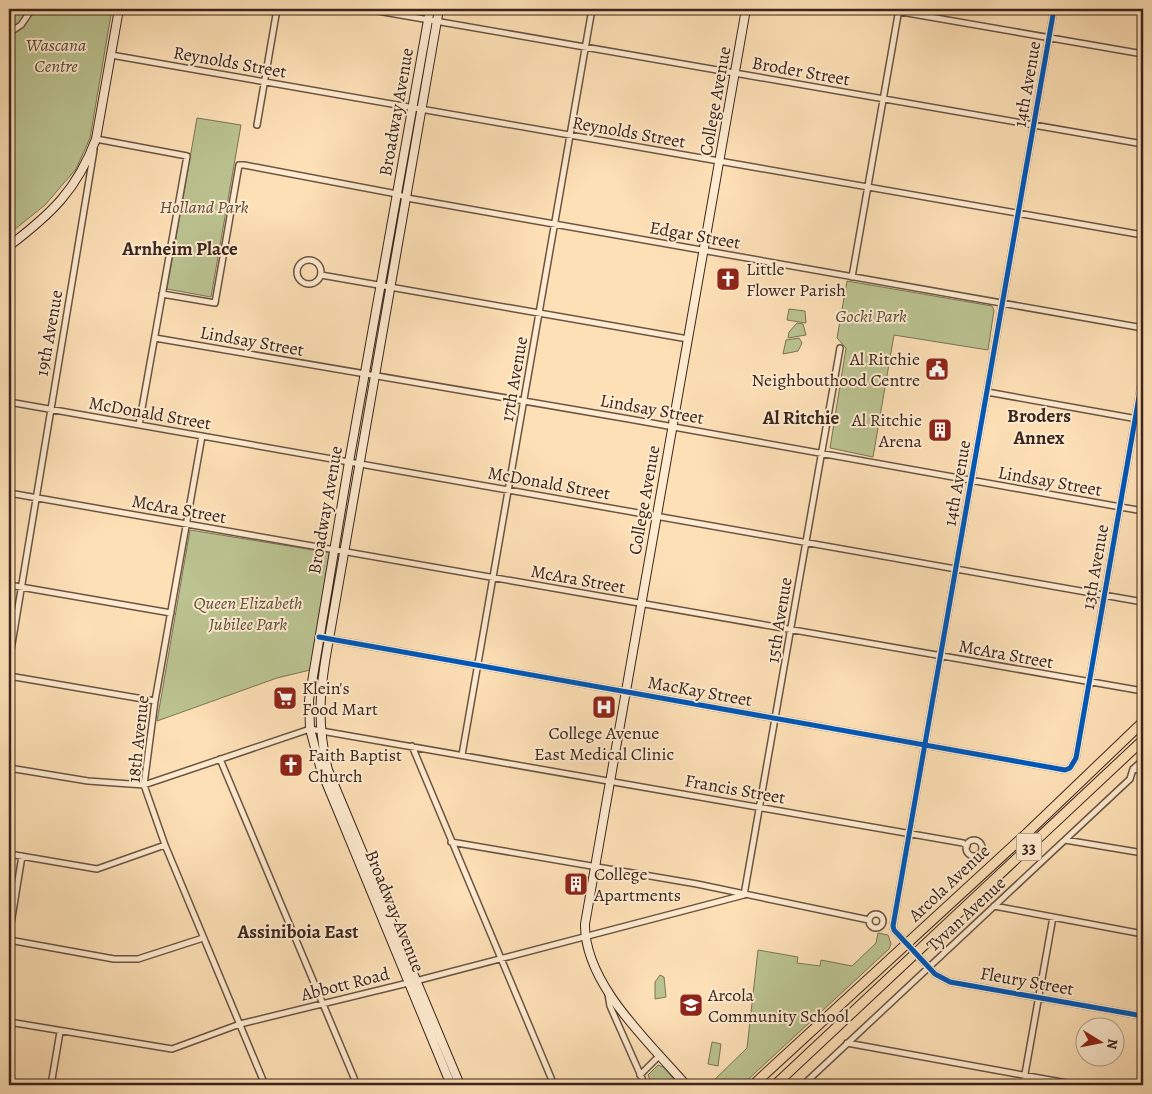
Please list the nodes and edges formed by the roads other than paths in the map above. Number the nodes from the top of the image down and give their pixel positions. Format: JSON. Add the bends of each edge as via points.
{"nodes":[{"id":1,"x":32,"y":9,"type":"edge"},
{"id":2,"x":119,"y":9,"type":"edge"},
{"id":3,"x":277,"y":9,"type":"edge"},
{"id":4,"x":366,"y":9,"type":"edge"},
{"id":5,"x":430,"y":9,"type":"edge"},
{"id":6,"x":439,"y":9,"type":"edge"},
{"id":7,"x":592,"y":9,"type":"edge"},
{"id":8,"x":746,"y":9,"type":"edge"},
{"id":9,"x":884,"y":9,"type":"edge"},
{"id":10,"x":1054,"y":9,"type":"edge"},
{"id":11,"x":899,"y":10,"type":"edge"},
{"id":12,"x":428,"y":20,"type":"junction"},
{"id":13,"x":437,"y":22,"type":"junction"},
{"id":14,"x":9,"y":33,"type":"edge"},
{"id":15,"x":1049,"y":37,"type":"junction"},
{"id":16,"x":585,"y":48,"type":"junction"},
{"id":17,"x":1143,"y":54,"type":"edge"},
{"id":18,"x":111,"y":55,"type":"junction"},
{"id":19,"x":735,"y":73,"type":"junction"},
{"id":20,"x":265,"y":82,"type":"junction"},
{"id":21,"x":883,"y":100,"type":"junction"},
{"id":22,"x":413,"y":108,"type":"junction"},
{"id":23,"x":422,"y":109,"type":"junction"},
{"id":24,"x":1033,"y":124,"type":"junction"},
{"id":25,"x":257,"y":125,"type":"dead end"},
{"id":26,"x":570,"y":135,"type":"junction"},
{"id":27,"x":96,"y":139,"type":"junction"},
{"id":28,"x":1143,"y":144,"type":"edge"},
{"id":29,"x":719,"y":161,"type":"junction"},
{"id":30,"x":868,"y":187,"type":"junction"},
{"id":31,"x":397,"y":194,"type":"junction"},
{"id":32,"x":407,"y":198,"type":"junction"},
{"id":33,"x":1017,"y":214,"type":"junction"},
{"id":34,"x":554,"y":224,"type":"junction"},
{"id":35,"x":1143,"y":235,"type":"edge"},
{"id":36,"x":9,"y":246,"type":"edge"},
{"id":37,"x":704,"y":250,"type":"junction"},
{"id":38,"x":321,"y":274,"type":"junction"},
{"id":39,"x":852,"y":277,"type":"junction"},
{"id":40,"x":380,"y":285,"type":"junction"},
{"id":41,"x":391,"y":287,"type":"junction"},
{"id":42,"x":162,"y":294,"type":"junction"},
{"id":43,"x":1002,"y":303,"type":"junction"},
{"id":44,"x":539,"y":312,"type":"junction"},
{"id":45,"x":1143,"y":328,"type":"edge"},
{"id":46,"x":155,"y":338,"type":"junction"},
{"id":47,"x":688,"y":339,"type":"junction"},
{"id":48,"x":840,"y":348,"type":"dead end"},
{"id":49,"x":364,"y":374,"type":"junction"},
{"id":50,"x":1143,"y":374,"type":"edge"},
{"id":51,"x":375,"y":376,"type":"junction"},
{"id":52,"x":987,"y":392,"type":"junction"},
{"id":53,"x":524,"y":400,"type":"junction"},
{"id":54,"x":9,"y":402,"type":"edge"},
{"id":55,"x":51,"y":410,"type":"junction"},
{"id":56,"x":1136,"y":418,"type":"junction"},
{"id":57,"x":1143,"y":420,"type":"edge"},
{"id":58,"x":139,"y":425,"type":"junction"},
{"id":59,"x":672,"y":427,"type":"junction"},
{"id":60,"x":202,"y":436,"type":"junction"},
{"id":61,"x":821,"y":454,"type":"junction"},
{"id":62,"x":349,"y":462,"type":"junction"},
{"id":63,"x":360,"y":463,"type":"junction"},
{"id":64,"x":971,"y":481,"type":"junction"},
{"id":65,"x":509,"y":490,"type":"junction"},
{"id":66,"x":9,"y":493,"type":"edge"},
{"id":67,"x":38,"y":498,"type":"junction"},
{"id":68,"x":1120,"y":507,"type":"junction"},
{"id":69,"x":1143,"y":511,"type":"edge"},
{"id":70,"x":657,"y":516,"type":"junction"},
{"id":71,"x":186,"y":524,"type":"junction"},
{"id":72,"x":806,"y":542,"type":"junction"},
{"id":73,"x":334,"y":549,"type":"junction"},
{"id":74,"x":344,"y":551,"type":"junction"},
{"id":75,"x":956,"y":569,"type":"junction"},
{"id":76,"x":493,"y":578,"type":"junction"},
{"id":77,"x":9,"y":585,"type":"edge"},
{"id":78,"x":22,"y":587,"type":"junction"},
{"id":79,"x":1104,"y":595,"type":"junction"},
{"id":80,"x":1143,"y":602,"type":"edge"},
{"id":81,"x":641,"y":604,"type":"junction"},
{"id":82,"x":171,"y":613,"type":"junction"},
{"id":83,"x":790,"y":631,"type":"junction"},
{"id":84,"x":319,"y":637,"type":"junction"},
{"id":85,"x":329,"y":639,"type":"junction"},
{"id":86,"x":940,"y":657,"type":"junction"},
{"id":87,"x":9,"y":662,"type":"edge"},
{"id":88,"x":478,"y":666,"type":"junction"},
{"id":89,"x":9,"y":676,"type":"edge"},
{"id":90,"x":1089,"y":682,"type":"junction"},
{"id":91,"x":1143,"y":691,"type":"edge"},
{"id":92,"x":626,"y":692,"type":"junction"},
{"id":93,"x":156,"y":701,"type":"junction"},
{"id":94,"x":775,"y":719,"type":"junction"},
{"id":95,"x":1143,"y":722,"type":"edge"},
{"id":96,"x":310,"y":729,"type":"junction"},
{"id":97,"x":320,"y":730,"type":"junction"},
{"id":98,"x":1143,"y":740,"type":"edge"},
{"id":99,"x":925,"y":743,"type":"junction"},
{"id":100,"x":412,"y":746,"type":"junction"},
{"id":101,"x":462,"y":755,"type":"junction"},
{"id":102,"x":220,"y":759,"type":"junction"},
{"id":103,"x":1143,"y":760,"type":"edge"},
{"id":104,"x":1074,"y":764,"type":"joint"},
{"id":105,"x":9,"y":768,"type":"edge"},
{"id":106,"x":1133,"y":770,"type":"junction"},
{"id":107,"x":1143,"y":771,"type":"edge"},
{"id":108,"x":610,"y":781,"type":"junction"},
{"id":109,"x":144,"y":785,"type":"junction"},
{"id":110,"x":760,"y":807,"type":"junction"},
{"id":111,"x":909,"y":833,"type":"junction"},
{"id":112,"x":1065,"y":840,"type":"junction"},
{"id":113,"x":451,"y":842,"type":"junction"},
{"id":114,"x":165,"y":845,"type":"junction"},
{"id":115,"x":967,"y":846,"type":"dead end"},
{"id":116,"x":1143,"y":853,"type":"edge"},
{"id":117,"x":9,"y":854,"type":"edge"},
{"id":118,"x":22,"y":856,"type":"junction"},
{"id":119,"x":595,"y":867,"type":"junction"},
{"id":120,"x":744,"y":896,"type":"junction"},
{"id":121,"x":994,"y":906,"type":"junction"},
{"id":122,"x":1053,"y":918,"type":"junction"},
{"id":123,"x":869,"y":920,"type":"dead end"},
{"id":124,"x":1143,"y":934,"type":"edge"},
{"id":125,"x":9,"y":936,"type":"edge"},
{"id":126,"x":585,"y":936,"type":"junction"},
{"id":127,"x":203,"y":938,"type":"junction"},
{"id":128,"x":9,"y":940,"type":"edge"},
{"id":129,"x":907,"y":944,"type":"junction"},
{"id":130,"x":916,"y":953,"type":"junction"},
{"id":131,"x":502,"y":959,"type":"junction"},
{"id":132,"x":930,"y":968,"type":"junction"},
{"id":133,"x":412,"y":982,"type":"junction"},
{"id":134,"x":608,"y":994,"type":"junction"},
{"id":135,"x":1039,"y":998,"type":"junction"},
{"id":136,"x":323,"y":1003,"type":"junction"},
{"id":137,"x":1143,"y":1016,"type":"edge"},
{"id":138,"x":9,"y":1022,"type":"edge"},
{"id":139,"x":240,"y":1024,"type":"junction"},
{"id":140,"x":60,"y":1032,"type":"junction"},
{"id":141,"x":847,"y":1044,"type":"junction"},
{"id":142,"x":660,"y":1054,"type":"junction"},
{"id":143,"x":640,"y":1075,"type":"junction"},
{"id":144,"x":1025,"y":1076,"type":"junction"},
{"id":145,"x":51,"y":1085,"type":"edge"},
{"id":146,"x":264,"y":1085,"type":"edge"},
{"id":147,"x":357,"y":1085,"type":"edge"},
{"id":148,"x":451,"y":1085,"type":"edge"},
{"id":149,"x":460,"y":1085,"type":"edge"},
{"id":150,"x":554,"y":1085,"type":"edge"},
{"id":151,"x":644,"y":1085,"type":"edge"},
{"id":152,"x":686,"y":1085,"type":"edge"},
{"id":153,"x":752,"y":1085,"type":"edge"},
{"id":154,"x":775,"y":1085,"type":"edge"},
{"id":155,"x":803,"y":1085,"type":"edge"},
{"id":156,"x":1023,"y":1085,"type":"edge"},
{"id":157,"x":1078,"y":1085,"type":"edge"}],
"edges":[{"from":1,"to":14,"type":"street"},
{"from":2,"to":18,"type":"street","name":"19th Avenue"},
{"from":3,"to":20,"type":"street"},
{"from":4,"to":12,"type":"street","name":"Broder Street"},
{"from":5,"to":12,"type":"street","name":"Broadway Avenue"},
{"from":6,"to":13,"type":"street","name":"Broadway Avenue"},
{"from":7,"to":16,"type":"street","name":"17th Avenue"},
{"from":8,"to":19,"type":"street","name":"College Avenue"},
{"from":9,"to":11,"type":"street"},
{"from":10,"to":15,"type":"street","name":"14th Avenue"},
{"from":11,"to":15,"type":"street"},
{"from":11,"to":21,"type":"street"},
{"from":12,"to":13,"type":"street","name":"Broder Street"},
{"from":12,"to":22,"type":"street","name":"Broadway Avenue"},
{"from":13,"to":16,"type":"street","name":"Broder Street"},
{"from":13,"to":23,"type":"street","name":"Broadway Avenue"},
{"from":15,"to":17,"type":"street"},
{"from":15,"to":24,"type":"street","name":"14th Avenue"},
{"from":16,"to":19,"type":"street","name":"Broder Street"},
{"from":16,"to":26,"type":"street","name":"17th Avenue"},
{"from":18,"to":20,"type":"street","name":"Reynolds Street"},
{"from":18,"to":27,"type":"street","name":"19th Avenue"},
{"from":19,"to":21,"type":"street","name":"Broder Street"},
{"from":19,"to":29,"type":"street","name":"College Avenue"},
{"from":20,"to":22,"type":"street","name":"Reynolds Street"},
{"from":20,"to":25,"type":"street"},
{"from":21,"to":24,"type":"street","name":"Broder Street"},
{"from":21,"to":30,"type":"street"},
{"from":22,"to":23,"type":"street","name":"Reynolds Street"},
{"from":22,"to":31,"type":"street","name":"Broadway Avenue"},
{"from":23,"to":26,"type":"street","name":"Reynolds Street"},
{"from":23,"to":32,"type":"street","name":"Broadway Avenue"},
{"from":24,"to":28,"type":"street","name":"Broder Street"},
{"from":24,"to":33,"type":"street","name":"14th Avenue"},
{"from":26,"to":29,"type":"street","name":"Reynolds Street"},
{"from":26,"to":34,"type":"street","name":"17th Avenue"},
{"from":27,"to":36,"type":"street","via":[[82,172],[69,192],[50,213]]},
{"from":27,"to":42,"type":"street","via":[[187,156]]},
{"from":27,"to":55,"type":"street","name":"19th Avenue"},
{"from":29,"to":30,"type":"street","name":"Reynolds Street"},
{"from":29,"to":37,"type":"street","name":"College Avenue"},
{"from":30,"to":33,"type":"street","name":"Reynolds Street"},
{"from":30,"to":39,"type":"street"},
{"from":31,"to":32,"type":"street","name":"Edgar Street"},
{"from":31,"to":40,"type":"street","name":"Broadway Avenue"},
{"from":31,"to":42,"type":"street","name":"Edgar Street","via":[[239,165],[215,303]]},
{"from":32,"to":34,"type":"street","name":"Edgar Street"},
{"from":32,"to":41,"type":"street","name":"Broadway Avenue"},
{"from":33,"to":35,"type":"street","name":"Reynolds Street"},
{"from":33,"to":43,"type":"street","name":"14th Avenue"},
{"from":34,"to":37,"type":"street","name":"Edgar Street"},
{"from":34,"to":44,"type":"street","name":"17th Avenue"},
{"from":37,"to":39,"type":"street","name":"Edgar Street"},
{"from":37,"to":47,"type":"street","name":"College Avenue"},
{"from":38,"to":38,"type":"street","via":[[318,264],[312,260],[298,268],[298,276],[305,283],[316,281]]},
{"from":38,"to":40,"type":"street"},
{"from":39,"to":43,"type":"street","name":"Edgar Street"},
{"from":40,"to":41,"type":"street"},
{"from":40,"to":49,"type":"street","name":"Broadway Avenue"},
{"from":41,"to":44,"type":"street"},
{"from":41,"to":51,"type":"street","name":"Broadway Avenue"},
{"from":42,"to":46,"type":"street"},
{"from":43,"to":45,"type":"street","name":"Edgar Street"},
{"from":43,"to":52,"type":"street","name":"14th Avenue"},
{"from":44,"to":47,"type":"street"},
{"from":44,"to":53,"type":"street","name":"17th Avenue"},
{"from":46,"to":49,"type":"street","name":"Lindsay Street"},
{"from":46,"to":58,"type":"street"},
{"from":47,"to":59,"type":"street","name":"College Avenue"},
{"from":48,"to":61,"type":"street","name":"15th Avenue"},
{"from":49,"to":51,"type":"street","name":"Lindsay Street"},
{"from":49,"to":62,"type":"street","name":"Broadway Avenue"},
{"from":50,"to":56,"type":"street","name":"13th Avenue"},
{"from":51,"to":53,"type":"street","name":"Lindsay Street"},
{"from":51,"to":63,"type":"street","name":"Broadway Avenue"},
{"from":52,"to":56,"type":"street"},
{"from":52,"to":64,"type":"street","name":"14th Avenue"},
{"from":53,"to":59,"type":"street","name":"Lindsay Street"},
{"from":53,"to":65,"type":"street","name":"17th Avenue"},
{"from":54,"to":55,"type":"street","name":"McDonald Street"},
{"from":55,"to":58,"type":"street","name":"McDonald Street"},
{"from":55,"to":67,"type":"street","name":"19th Avenue"},
{"from":56,"to":57,"type":"street"},
{"from":56,"to":68,"type":"street","name":"13th Avenue"},
{"from":58,"to":60,"type":"street","name":"McDonald Street"},
{"from":59,"to":61,"type":"street","name":"Lindsay Street"},
{"from":59,"to":70,"type":"street","name":"College Avenue"},
{"from":60,"to":62,"type":"street","name":"McDonald Street"},
{"from":60,"to":71,"type":"street","name":"18th Avenue"},
{"from":61,"to":64,"type":"street","name":"Lindsay Street"},
{"from":61,"to":72,"type":"street","name":"15th Avenue"},
{"from":62,"to":63,"type":"street","name":"McDonald Street"},
{"from":62,"to":73,"type":"street","name":"Broadway Avenue"},
{"from":63,"to":65,"type":"street","name":"McDonald Street"},
{"from":63,"to":74,"type":"street","name":"Broadway Avenue"},
{"from":64,"to":68,"type":"street","name":"Lindsay Street"},
{"from":64,"to":75,"type":"street","name":"14th Avenue"},
{"from":65,"to":70,"type":"street","name":"McDonald Street"},
{"from":65,"to":76,"type":"street","name":"17th Avenue"},
{"from":66,"to":67,"type":"street","name":"McAra Street"},
{"from":67,"to":71,"type":"street","name":"McAra Street"},
{"from":67,"to":78,"type":"street","name":"19th Avenue"},
{"from":68,"to":69,"type":"street","name":"Lindsay Street"},
{"from":68,"to":79,"type":"street","name":"13th Avenue"},
{"from":70,"to":72,"type":"street","name":"McDonald Street"},
{"from":70,"to":81,"type":"street","name":"College Avenue"},
{"from":71,"to":73,"type":"street","name":"McAra Street"},
{"from":71,"to":82,"type":"street","name":"18th Avenue"},
{"from":72,"to":75,"type":"street","name":"McDonald Street"},
{"from":72,"to":83,"type":"street","name":"15th Avenue"},
{"from":73,"to":74,"type":"street","name":"McAra Street"},
{"from":73,"to":84,"type":"street","name":"Broadway Avenue"},
{"from":74,"to":76,"type":"street","name":"McAra Street"},
{"from":74,"to":85,"type":"street","name":"Broadway Avenue"},
{"from":75,"to":79,"type":"street","name":"McDonald Street"},
{"from":75,"to":86,"type":"street","name":"14th Avenue"},
{"from":76,"to":81,"type":"street","name":"McAra Street"},
{"from":76,"to":88,"type":"street","name":"17th Avenue"},
{"from":77,"to":78,"type":"street"},
{"from":78,"to":82,"type":"street"},
{"from":78,"to":87,"type":"street","name":"19th Avenue"},
{"from":79,"to":80,"type":"street","name":"McDonald Street"},
{"from":79,"to":90,"type":"street","name":"13th Avenue"},
{"from":81,"to":83,"type":"street","name":"McAra Street"},
{"from":81,"to":92,"type":"street","name":"College Avenue"},
{"from":82,"to":93,"type":"street","name":"18th Avenue"},
{"from":83,"to":86,"type":"street","name":"McAra Street"},
{"from":83,"to":94,"type":"street","name":"15th Avenue"},
{"from":84,"to":85,"type":"street","name":"MacKay Street"},
{"from":84,"to":96,"type":"street","name":"Broadway Avenue","via":[[309,700]]},
{"from":85,"to":88,"type":"street","name":"MacKay Street"},
{"from":85,"to":97,"type":"street","name":"Broadway Avenue","via":[[321,681]]},
{"from":86,"to":90,"type":"street","name":"McAra Street"},
{"from":86,"to":99,"type":"street","name":"14th Avenue"},
{"from":88,"to":92,"type":"street","name":"MacKay Street"},
{"from":88,"to":101,"type":"street","name":"17th Avenue"},
{"from":89,"to":93,"type":"street"},
{"from":90,"to":91,"type":"street","name":"McAra Street"},
{"from":90,"to":104,"type":"street","name":"13th Avenue"},
{"from":92,"to":94,"type":"street","name":"MacKay Street"},
{"from":92,"to":108,"type":"street","name":"College Avenue"},
{"from":93,"to":109,"type":"street","name":"18th Avenue"},
{"from":94,"to":99,"type":"street","name":"MacKay Street"},
{"from":94,"to":110,"type":"street","name":"15th Avenue"},
{"from":95,"to":129,"type":"main road","name":"Arcola Avenue","number":"33"},
{"from":96,"to":97,"type":"street","name":"Francis Street"},
{"from":96,"to":102,"type":"street"},
{"from":96,"to":133,"type":"street","name":"Broadway Avenue","via":[[321,770]]},
{"from":97,"to":100,"type":"street","name":"Francis Street"},
{"from":97,"to":133,"type":"street","name":"Broadway Avenue","via":[[328,770]]},
{"from":98,"to":130,"type":"main road","name":"Arcola Avenue","number":"33"},
{"from":99,"to":104,"type":"street","name":"MacKay Street","via":[[1065,770]]},
{"from":99,"to":111,"type":"street","name":"14th Avenue"},
{"from":100,"to":101,"type":"street","name":"Francis Street"},
{"from":100,"to":113,"type":"street"},
{"from":101,"to":108,"type":"street","name":"Francis Street"},
{"from":102,"to":109,"type":"street"},
{"from":102,"to":136,"type":"street"},
{"from":103,"to":106,"type":"street","name":"Tyvan Avenue"},
{"from":105,"to":109,"type":"street","via":[[88,781]]},
{"from":106,"to":107,"type":"street"},
{"from":106,"to":112,"type":"street","name":"Tyvan Avenue","via":[[1130,779]]},
{"from":108,"to":110,"type":"street","name":"Francis Street"},
{"from":108,"to":119,"type":"street","name":"College Avenue"},
{"from":109,"to":114,"type":"street","name":"18th Avenue"},
{"from":110,"to":111,"type":"street","name":"Francis Street"},
{"from":110,"to":120,"type":"street","name":"15th Avenue"},
{"from":111,"to":115,"type":"street","name":"Francis Street"},
{"from":111,"to":129,"type":"street","name":"14th Avenue","via":[[893,926]]},
{"from":112,"to":116,"type":"street"},
{"from":112,"to":121,"type":"street","name":"Tyvan Avenue"},
{"from":113,"to":119,"type":"street"},
{"from":113,"to":131,"type":"street"},
{"from":114,"to":118,"type":"street","via":[[97,869]]},
{"from":114,"to":127,"type":"street","name":"18th Avenue"},
{"from":117,"to":118,"type":"street"},
{"from":118,"to":125,"type":"street"},
{"from":119,"to":120,"type":"street","via":[[697,884]]},
{"from":119,"to":126,"type":"street","name":"College Avenue"},
{"from":120,"to":123,"type":"street"},
{"from":120,"to":126,"type":"street","name":"Abbott Road"},
{"from":121,"to":122,"type":"street"},
{"from":121,"to":132,"type":"street","name":"Tyvan Avenue"},
{"from":122,"to":124,"type":"street"},
{"from":122,"to":135,"type":"street"},
{"from":126,"to":131,"type":"street","name":"Abbott Road"},
{"from":126,"to":134,"type":"street","name":"College Avenue"},
{"from":127,"to":128,"type":"street","via":[[138,959],[114,959]]},
{"from":127,"to":139,"type":"street","name":"18th Avenue"},
{"from":129,"to":130,"type":"street","name":"14th Avenue"},
{"from":129,"to":153,"type":"main road","name":"Arcola Avenue","number":"33"},
{"from":130,"to":132,"type":"street","name":"Fleury Street"},
{"from":130,"to":154,"type":"main road","name":"Arcola Avenue","number":"33"},
{"from":131,"to":133,"type":"street","name":"Abbott Road"},
{"from":131,"to":150,"type":"street"},
{"from":132,"to":135,"type":"street","name":"Fleury Street","via":[[950,982]]},
{"from":132,"to":141,"type":"street","name":"Tyvan Avenue"},
{"from":133,"to":136,"type":"street","name":"Abbott Road"},
{"from":133,"to":148,"type":"street","name":"Broadway Avenue"},
{"from":133,"to":149,"type":"street","name":"Broadway Avenue"},
{"from":134,"to":142,"type":"street","name":"College Avenue"},
{"from":134,"to":143,"type":"street","name":"College Avenue","via":[[610,1006]]},
{"from":135,"to":137,"type":"street","name":"Fleury Street"},
{"from":135,"to":144,"type":"street"},
{"from":136,"to":139,"type":"street","name":"Abbott Road"},
{"from":136,"to":147,"type":"street"},
{"from":138,"to":140,"type":"street","name":"Abbott Road"},
{"from":139,"to":140,"type":"street","name":"Abbott Road","via":[[172,1048]]},
{"from":139,"to":146,"type":"street","name":"18th Avenue"},
{"from":140,"to":145,"type":"street"},
{"from":141,"to":144,"type":"street"},
{"from":141,"to":155,"type":"street","name":"Tyvan Avenue"},
{"from":142,"to":143,"type":"street"},
{"from":142,"to":152,"type":"street","name":"College Avenue"},
{"from":143,"to":151,"type":"street","name":"College Avenue"},
{"from":144,"to":156,"type":"street"},
{"from":144,"to":157,"type":"street"}]}
